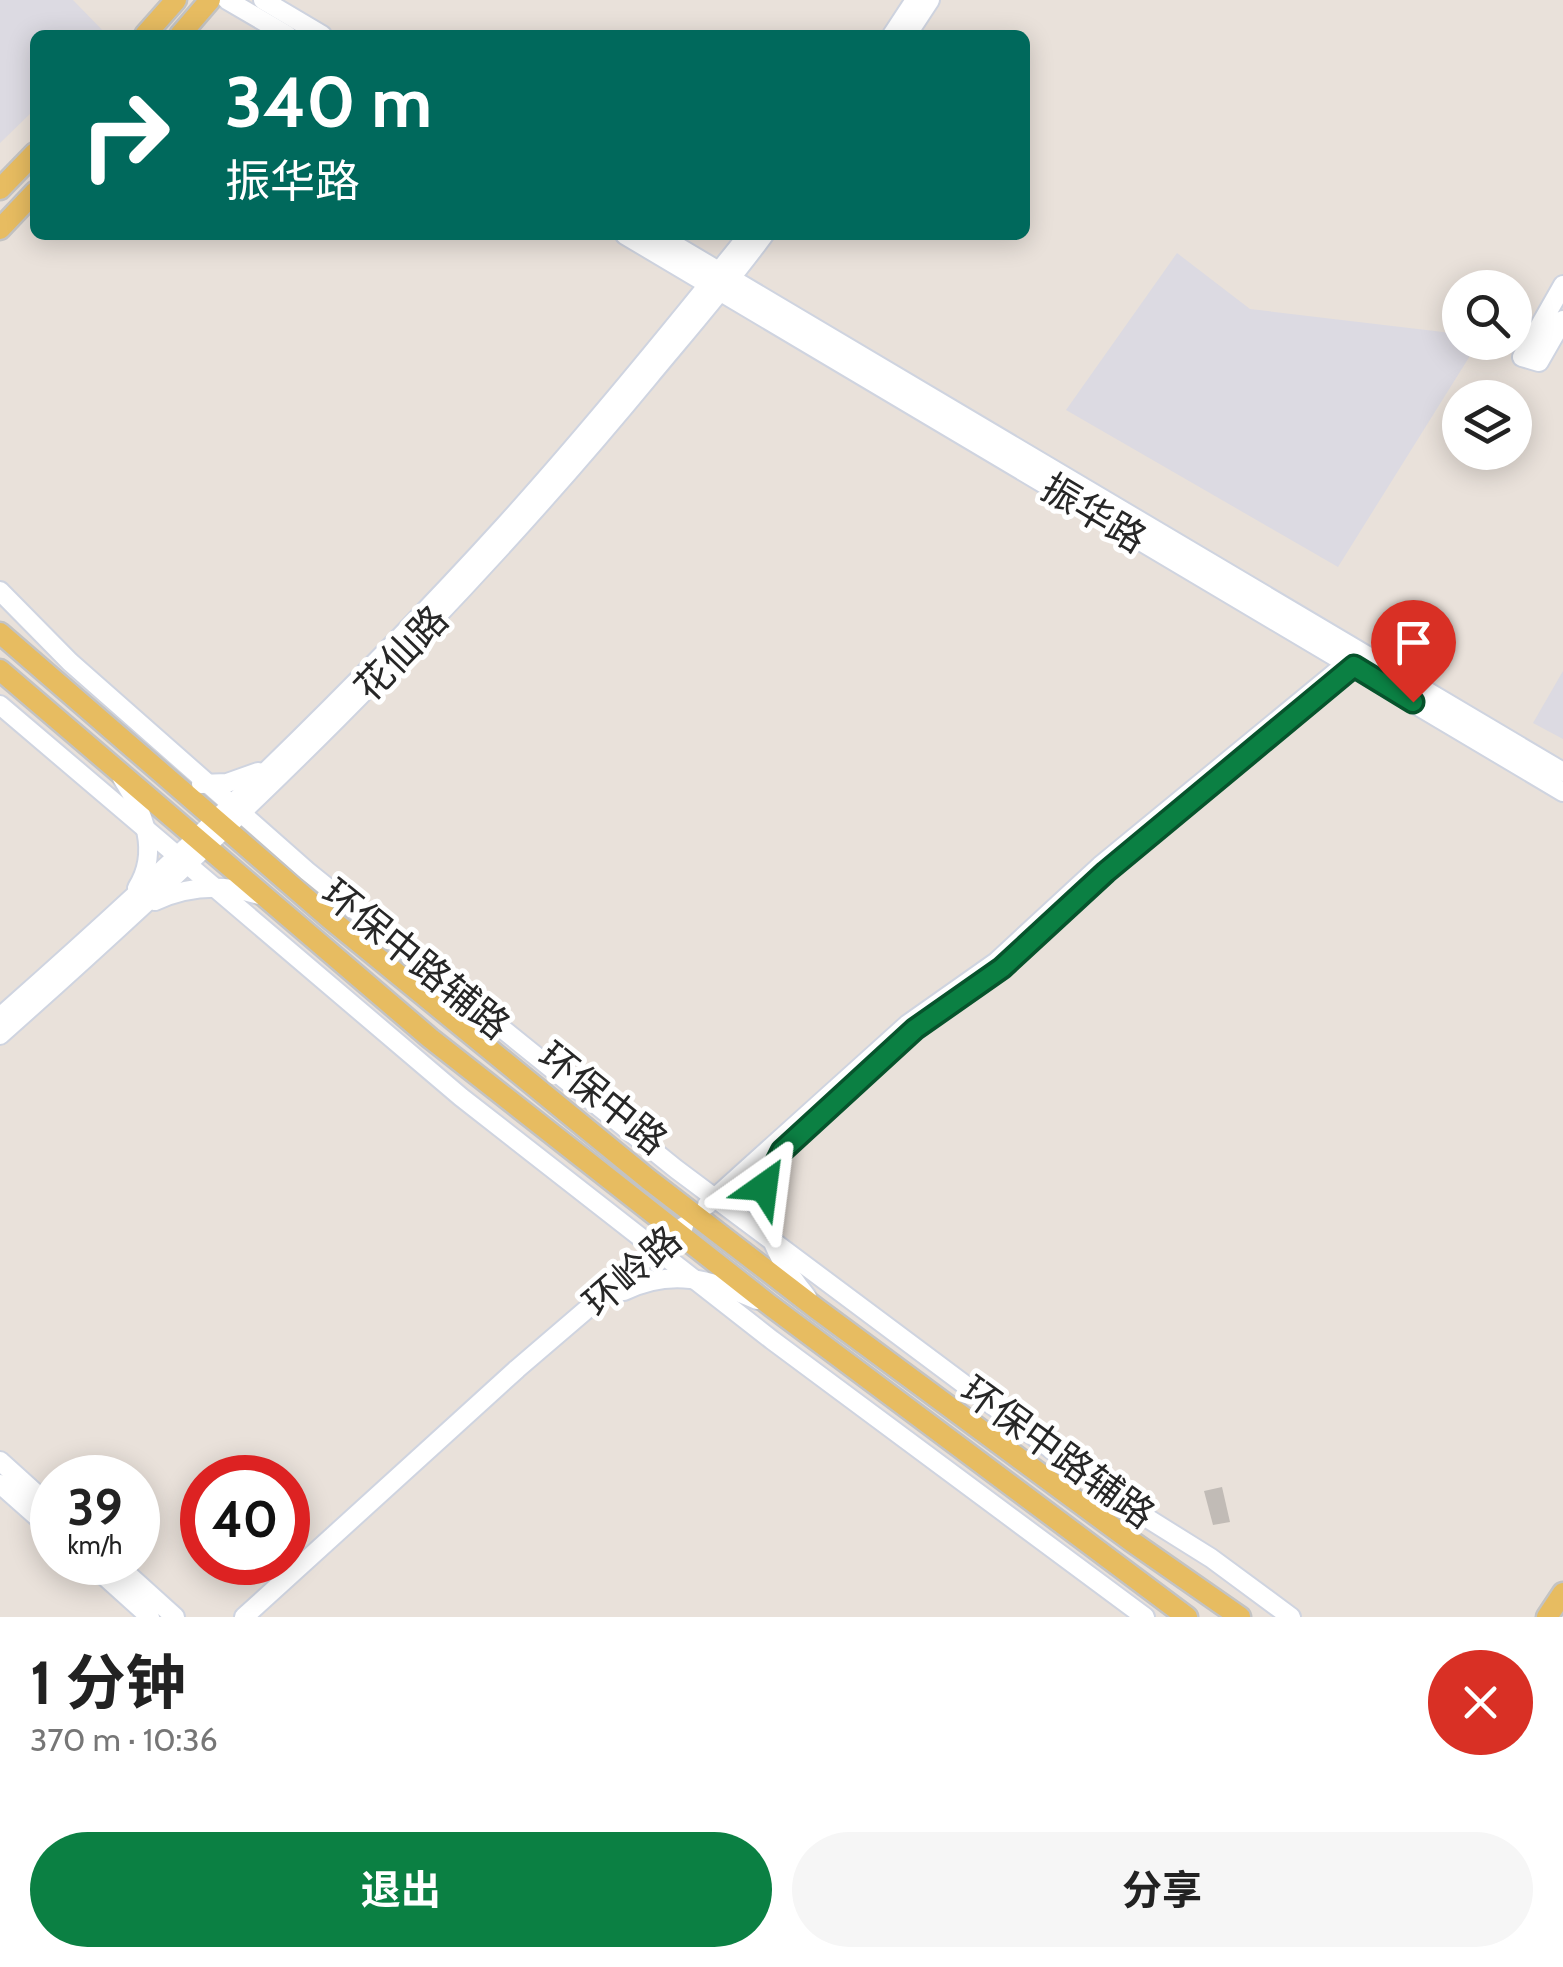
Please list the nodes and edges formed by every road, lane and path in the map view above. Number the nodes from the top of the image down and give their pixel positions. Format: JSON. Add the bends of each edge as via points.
{"nodes":[{"id":1,"x":176,"y":0,"type":"edge"},
{"id":2,"x":210,"y":0,"type":"edge"},
{"id":3,"x":227,"y":0,"type":"edge"},
{"id":4,"x":263,"y":0,"type":"edge"},
{"id":5,"x":915,"y":0,"type":"edge"},
{"id":6,"x":930,"y":0,"type":"edge"},
{"id":7,"x":149,"y":30,"type":"edge"},
{"id":8,"x":184,"y":30,"type":"edge"},
{"id":9,"x":278,"y":30,"type":"edge"},
{"id":10,"x":314,"y":30,"type":"edge"},
{"id":11,"x":895,"y":30,"type":"edge"},
{"id":12,"x":910,"y":30,"type":"edge"},
{"id":13,"x":30,"y":158,"type":"edge"},
{"id":14,"x":0,"y":189,"type":"edge"},
{"id":15,"x":30,"y":197,"type":"edge"},
{"id":16,"x":0,"y":228,"type":"edge"},
{"id":17,"x":635,"y":240,"type":"edge"},
{"id":18,"x":665,"y":240,"type":"edge"},
{"id":19,"x":745,"y":240,"type":"edge"},
{"id":20,"x":759,"y":240,"type":"edge"},
{"id":21,"x":719,"y":281,"type":"junction"},
{"id":22,"x":1563,"y":285,"type":"edge"},
{"id":23,"x":1563,"y":320,"type":"edge"},
{"id":24,"x":0,"y":591,"type":"edge"},
{"id":25,"x":0,"y":633,"type":"edge"},
{"id":26,"x":1350,"y":665,"type":"junction"},
{"id":27,"x":0,"y":670,"type":"edge"},
{"id":28,"x":0,"y":705,"type":"edge"},
{"id":29,"x":150,"y":766,"type":"junction"},
{"id":30,"x":280,"y":767,"type":"junction"},
{"id":31,"x":1563,"y":772,"type":"edge"},
{"id":32,"x":119,"y":774,"type":"junction"},
{"id":33,"x":208,"y":784,"type":"junction"},
{"id":34,"x":1563,"y":792,"type":"edge"},
{"id":35,"x":236,"y":809,"type":"junction"},
{"id":36,"x":219,"y":825,"type":"junction"},
{"id":37,"x":147,"y":832,"type":"junction"},
{"id":38,"x":264,"y":834,"type":"junction"},
{"id":39,"x":200,"y":844,"type":"junction"},
{"id":40,"x":181,"y":861,"type":"junction"},
{"id":41,"x":212,"y":888,"type":"junction"},
{"id":42,"x":294,"y":889,"type":"junction"},
{"id":43,"x":258,"y":895,"type":"junction"},
{"id":44,"x":132,"y":906,"type":"junction"},
{"id":45,"x":0,"y":1017,"type":"edge"},
{"id":46,"x":0,"y":1035,"type":"edge"},
{"id":47,"x":782,"y":1151,"type":"junction"},
{"id":48,"x":759,"y":1159,"type":"junction"},
{"id":49,"x":648,"y":1179,"type":"junction"},
{"id":50,"x":696,"y":1185,"type":"junction"},
{"id":51,"x":632,"y":1199,"type":"junction"},
{"id":52,"x":718,"y":1202,"type":"junction"},
{"id":53,"x":699,"y":1219,"type":"junction"},
{"id":54,"x":680,"y":1236,"type":"junction"},
{"id":55,"x":776,"y":1246,"type":"junction"},
{"id":56,"x":655,"y":1250,"type":"junction"},
{"id":57,"x":694,"y":1279,"type":"junction"},
{"id":58,"x":626,"y":1283,"type":"junction"},
{"id":59,"x":771,"y":1306,"type":"junction"},
{"id":60,"x":817,"y":1309,"type":"junction"},
{"id":61,"x":0,"y":1460,"type":"edge"},
{"id":62,"x":0,"y":1484,"type":"edge"},
{"id":63,"x":30,"y":1488,"type":"edge"},
{"id":64,"x":30,"y":1511,"type":"edge"},
{"id":65,"x":115,"y":1585,"type":"edge"},
{"id":66,"x":140,"y":1585,"type":"edge"},
{"id":67,"x":1563,"y":1594,"type":"edge"},
{"id":68,"x":150,"y":1617,"type":"edge"},
{"id":69,"x":175,"y":1617,"type":"edge"},
{"id":70,"x":244,"y":1617,"type":"edge"},
{"id":71,"x":258,"y":1617,"type":"edge"},
{"id":72,"x":1145,"y":1617,"type":"edge"},
{"id":73,"x":1187,"y":1617,"type":"edge"},
{"id":74,"x":1240,"y":1617,"type":"edge"},
{"id":75,"x":1291,"y":1617,"type":"edge"},
{"id":76,"x":1547,"y":1617,"type":"edge"}],
"edges":[{"from":1,"to":7,"type":"main road"},
{"from":2,"to":8,"type":"main road"},
{"from":3,"to":9,"type":"street"},
{"from":4,"to":10,"type":"street"},
{"from":5,"to":11,"type":"street"},
{"from":6,"to":12,"type":"street"},
{"from":13,"to":14,"type":"main road"},
{"from":15,"to":16,"type":"main road"},
{"from":17,"to":21,"type":"street","name":"振华路"},
{"from":18,"to":21,"type":"street","name":"振华路"},
{"from":19,"to":21,"type":"street","name":"花仙路"},
{"from":20,"to":21,"type":"street","name":"花仙路"},
{"from":21,"to":26,"type":"street","name":"振华路"},
{"from":21,"to":30,"type":"street","name":"花仙路","via":[[514,535]]},
{"from":21,"to":31,"type":"street","name":"振华路"},
{"from":22,"to":23,"type":"street","via":[[1522,357],[1539,362]]},
{"from":24,"to":33,"type":"street","name":"环保中路辅路"},
{"from":25,"to":29,"type":"main road","name":"环保中路"},
{"from":26,"to":34,"type":"street","name":"振华路"},
{"from":26,"to":47,"type":"street","name":"环岭路","via":[[1002,968],[915,1029]]},
{"from":26,"to":48,"type":"street","name":"环岭路","via":[[1100,866],[996,962],[908,1024]]},
{"from":27,"to":32,"type":"main road","name":"环保中路"},
{"from":28,"to":37,"type":"street","name":"环保中路辅路"},
{"from":29,"to":33,"type":"street","via":[[181,781]]},
{"from":29,"to":36,"type":"main road","name":"环保中路"},
{"from":30,"to":33,"type":"street"},
{"from":30,"to":35,"type":"street","name":"花仙路"},
{"from":30,"to":38,"type":"street","via":[[266,803]]},
{"from":32,"to":37,"type":"street"},
{"from":32,"to":39,"type":"main road","name":"环保中路"},
{"from":33,"to":35,"type":"street","name":"环保中路辅路"},
{"from":35,"to":36,"type":"street","name":"花仙路"},
{"from":35,"to":38,"type":"street","name":"环保中路辅路"},
{"from":36,"to":39,"type":"street","name":"花仙路"},
{"from":36,"to":42,"type":"main road","name":"环保中路"},
{"from":37,"to":40,"type":"street","name":"环保中路辅路"},
{"from":37,"to":44,"type":"street","via":[[147,869]]},
{"from":38,"to":42,"type":"street","via":[[269,855]]},
{"from":38,"to":50,"type":"street","name":"环保中路辅路"},
{"from":39,"to":40,"type":"street","name":"花仙路"},
{"from":39,"to":43,"type":"main road","name":"环保中路"},
{"from":40,"to":41,"type":"street","name":"环保中路辅路"},
{"from":40,"to":44,"type":"street","name":"花仙路"},
{"from":41,"to":43,"type":"street"},
{"from":41,"to":44,"type":"street"},
{"from":41,"to":56,"type":"street","name":"环保中路辅路"},
{"from":42,"to":49,"type":"main road","name":"环保中路"},
{"from":43,"to":51,"type":"main road","name":"环保中路"},
{"from":44,"to":45,"type":"street","name":"花仙路"},
{"from":44,"to":46,"type":"street","name":"花仙路"},
{"from":47,"to":52,"type":"street","name":"环岭路"},
{"from":47,"to":55,"type":"street","via":[[763,1200]]},
{"from":48,"to":50,"type":"street"},
{"from":48,"to":52,"type":"street","name":"环岭路"},
{"from":49,"to":50,"type":"street"},
{"from":49,"to":53,"type":"main road","name":"环保中路"},
{"from":50,"to":52,"type":"street","name":"环保中路辅路"},
{"from":51,"to":54,"type":"main road","name":"环保中路"},
{"from":51,"to":56,"type":"street"},
{"from":52,"to":53,"type":"street","name":"环岭路"},
{"from":52,"to":55,"type":"street","name":"环保中路辅路"},
{"from":53,"to":54,"type":"street","name":"环岭路"},
{"from":53,"to":60,"type":"main road","name":"环保中路"},
{"from":54,"to":56,"type":"street","name":"环岭路"},
{"from":54,"to":59,"type":"main road","name":"环保中路"},
{"from":55,"to":60,"type":"street"},
{"from":55,"to":75,"type":"street","name":"环保中路辅路","via":[[1123,1503]]},
{"from":56,"to":57,"type":"street","name":"环保中路辅路"},
{"from":56,"to":58,"type":"street","name":"环岭路"},
{"from":57,"to":58,"type":"street"},
{"from":57,"to":59,"type":"street"},
{"from":57,"to":72,"type":"street","name":"环保中路辅路"},
{"from":58,"to":70,"type":"street","name":"环岭路","via":[[517,1369]]},
{"from":58,"to":71,"type":"street","name":"环岭路"},
{"from":59,"to":73,"type":"main road","name":"环保中路"},
{"from":60,"to":74,"type":"main road","name":"环保中路"},
{"from":61,"to":63,"type":"street"},
{"from":62,"to":64,"type":"street"},
{"from":65,"to":68,"type":"street"},
{"from":66,"to":69,"type":"street"},
{"from":67,"to":76,"type":"main road"}]}
